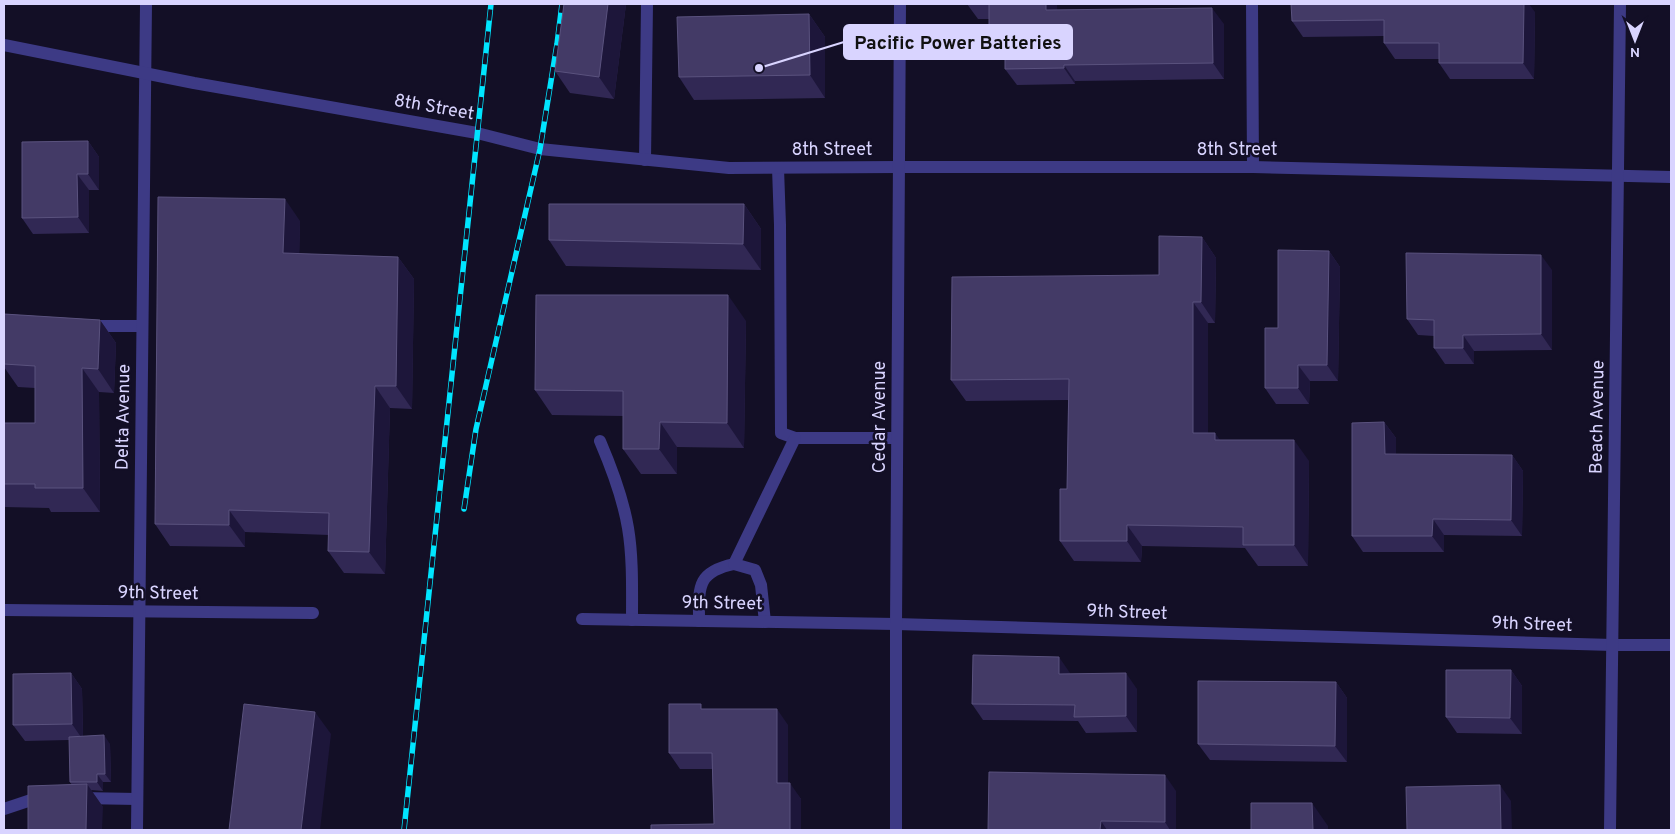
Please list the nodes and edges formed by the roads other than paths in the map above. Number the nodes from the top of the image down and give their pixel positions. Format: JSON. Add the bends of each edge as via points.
{"nodes":[{"id":1,"x":146,"y":4,"type":"edge"},
{"id":2,"x":647,"y":4,"type":"edge"},
{"id":3,"x":900,"y":4,"type":"edge"},
{"id":4,"x":1252,"y":4,"type":"edge"},
{"id":5,"x":1620,"y":4,"type":"edge"},
{"id":6,"x":4,"y":45,"type":"edge"},
{"id":7,"x":145,"y":74,"type":"junction"},
{"id":8,"x":645,"y":160,"type":"junction"},
{"id":9,"x":899,"y":167,"type":"junction"},
{"id":10,"x":1253,"y":167,"type":"junction"},
{"id":11,"x":778,"y":168,"type":"junction"},
{"id":12,"x":1618,"y":176,"type":"junction"},
{"id":13,"x":1671,"y":177,"type":"edge"},
{"id":14,"x":73,"y":326,"type":"edge"},
{"id":15,"x":142,"y":326,"type":"junction"},
{"id":16,"x":795,"y":438,"type":"junction"},
{"id":17,"x":897,"y":438,"type":"junction"},
{"id":18,"x":600,"y":441,"type":"dead end"},
{"id":19,"x":734,"y":564,"type":"junction"},
{"id":20,"x":4,"y":610,"type":"edge"},
{"id":21,"x":139,"y":612,"type":"junction"},
{"id":22,"x":313,"y":613,"type":"dead end"},
{"id":23,"x":582,"y":620,"type":"dead end"},
{"id":24,"x":632,"y":620,"type":"junction"},
{"id":25,"x":699,"y":621,"type":"junction"},
{"id":26,"x":765,"y":622,"type":"junction"},
{"id":27,"x":896,"y":624,"type":"junction"},
{"id":28,"x":1613,"y":645,"type":"junction"},
{"id":29,"x":1671,"y":645,"type":"edge"},
{"id":30,"x":137,"y":800,"type":"junction"},
{"id":31,"x":4,"y":810,"type":"edge"},
{"id":32,"x":137,"y":830,"type":"edge"},
{"id":33,"x":896,"y":830,"type":"edge"},
{"id":34,"x":1610,"y":830,"type":"edge"}],
"edges":[{"from":1,"to":7,"type":"street","name":"Delta Avenue"},
{"from":2,"to":8,"type":"street"},
{"from":3,"to":9,"type":"street","name":"Cedar Avenue"},
{"from":4,"to":10,"type":"street"},
{"from":5,"to":12,"type":"street","name":"Beach Avenue"},
{"from":6,"to":7,"type":"street","name":"8th Street"},
{"from":7,"to":8,"type":"street","name":"8th Street","via":[[477,133],[540,149]]},
{"from":7,"to":15,"type":"street","name":"Delta Avenue"},
{"from":8,"to":11,"type":"street","name":"8th Street","via":[[729,168]]},
{"from":9,"to":10,"type":"street","name":"8th Street"},
{"from":9,"to":11,"type":"street","name":"8th Street"},
{"from":9,"to":17,"type":"street","name":"Cedar Avenue"},
{"from":10,"to":12,"type":"street","name":"8th Street"},
{"from":11,"to":16,"type":"street","via":[[781,433]]},
{"from":12,"to":13,"type":"street","name":"8th Street"},
{"from":12,"to":28,"type":"street","name":"Beach Avenue"},
{"from":14,"to":15,"type":"street"},
{"from":15,"to":21,"type":"street","name":"Delta Avenue"},
{"from":16,"to":17,"type":"street"},
{"from":16,"to":19,"type":"street"},
{"from":17,"to":27,"type":"street","name":"Cedar Avenue"},
{"from":18,"to":24,"type":"street","via":[[613,470],[628,528]]},
{"from":19,"to":25,"type":"street","via":[[707,574],[699,591]]},
{"from":19,"to":26,"type":"street","via":[[755,570],[761,585]]},
{"from":20,"to":21,"type":"street","name":"9th Street"},
{"from":21,"to":22,"type":"street","name":"9th Street"},
{"from":21,"to":30,"type":"street","name":"Delta Avenue"},
{"from":23,"to":24,"type":"street","name":"9th Street"},
{"from":24,"to":25,"type":"street","name":"9th Street"},
{"from":25,"to":26,"type":"street","name":"9th Street"},
{"from":26,"to":27,"type":"street","name":"9th Street"},
{"from":27,"to":28,"type":"street","name":"9th Street"},
{"from":27,"to":33,"type":"street","name":"Cedar Avenue"},
{"from":28,"to":29,"type":"street","name":"9th Street"},
{"from":28,"to":34,"type":"street","name":"Beach Avenue"},
{"from":30,"to":31,"type":"street","via":[[37,798]]},
{"from":30,"to":32,"type":"street","name":"Delta Avenue"}]}
